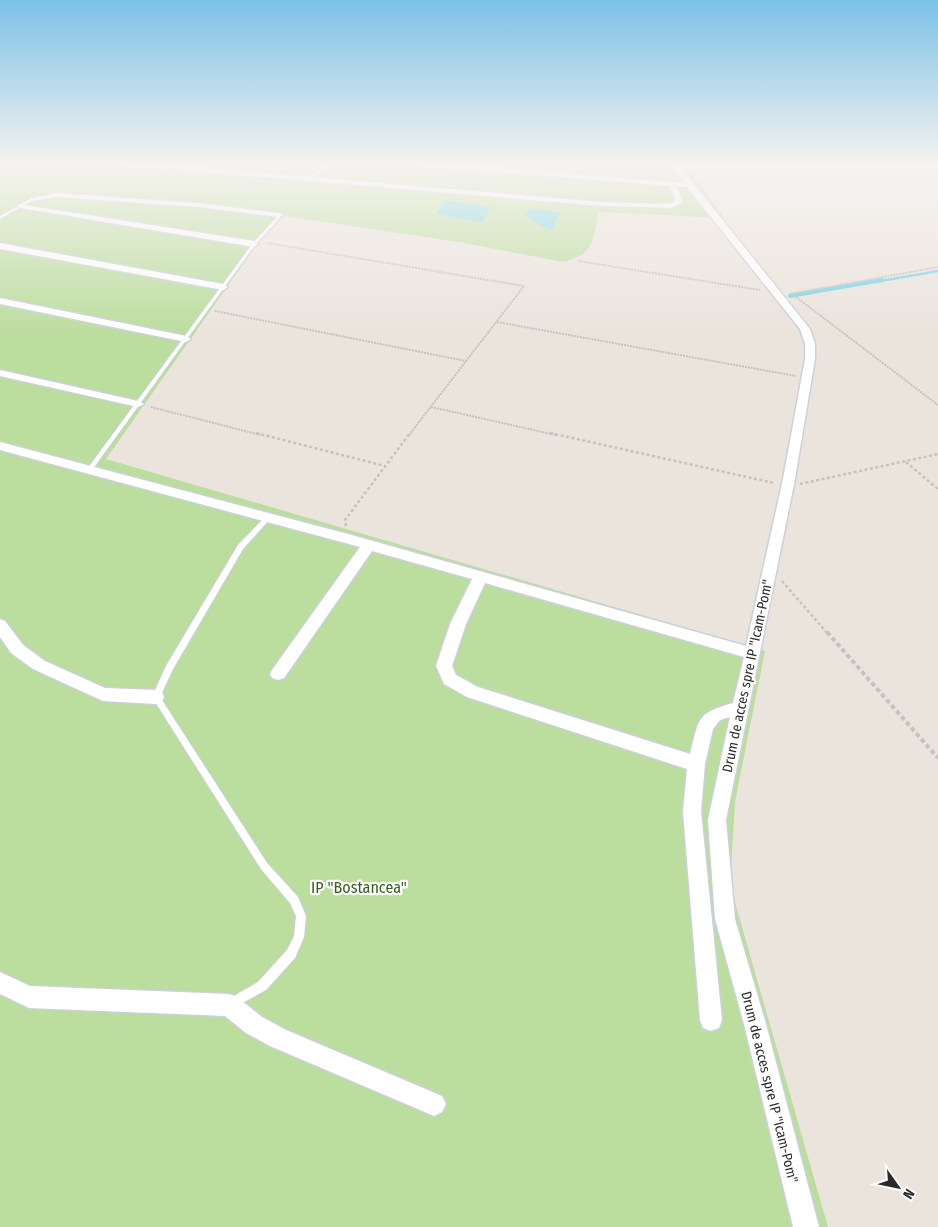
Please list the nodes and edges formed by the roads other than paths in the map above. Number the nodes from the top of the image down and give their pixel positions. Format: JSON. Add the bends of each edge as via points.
{"nodes":[{"id":1,"x":112,"y":220,"type":"edge"},
{"id":2,"x":277,"y":220,"type":"edge"},
{"id":3,"x":713,"y":220,"type":"edge"},
{"id":4,"x":256,"y":243,"type":"junction"},
{"id":5,"x":0,"y":246,"type":"edge"},
{"id":6,"x":223,"y":286,"type":"junction"},
{"id":7,"x":0,"y":301,"type":"edge"},
{"id":8,"x":186,"y":339,"type":"junction"},
{"id":9,"x":0,"y":373,"type":"edge"},
{"id":10,"x":138,"y":404,"type":"junction"},
{"id":11,"x":0,"y":446,"type":"edge"},
{"id":12,"x":90,"y":469,"type":"junction"},
{"id":13,"x":268,"y":518,"type":"junction"},
{"id":14,"x":369,"y":545,"type":"junction"},
{"id":15,"x":480,"y":577,"type":"junction"},
{"id":16,"x":0,"y":625,"type":"edge"},
{"id":17,"x":751,"y":653,"type":"junction"},
{"id":18,"x":278,"y":674,"type":"dead end"},
{"id":19,"x":156,"y":697,"type":"junction"},
{"id":20,"x":740,"y":708,"type":"junction"},
{"id":21,"x":696,"y":764,"type":"junction"},
{"id":22,"x":0,"y":983,"type":"edge"},
{"id":23,"x":229,"y":1004,"type":"junction"},
{"id":24,"x":711,"y":1020,"type":"dead end"},
{"id":25,"x":434,"y":1104,"type":"dead end"},
{"id":26,"x":806,"y":1227,"type":"edge"}],
"edges":[{"from":1,"to":4,"type":"street"},
{"from":2,"to":4,"type":"lane"},
{"from":3,"to":17,"type":"street","name":"Drum de acces spre IP \"Icam-Pom\"","via":[[778,294],[805,329],[810,344],[787,486]]},
{"from":4,"to":6,"type":"lane"},
{"from":5,"to":6,"type":"street"},
{"from":6,"to":8,"type":"lane"},
{"from":7,"to":8,"type":"street"},
{"from":8,"to":10,"type":"lane"},
{"from":9,"to":10,"type":"street"},
{"from":10,"to":12,"type":"lane"},
{"from":11,"to":12,"type":"street"},
{"from":12,"to":13,"type":"street"},
{"from":13,"to":14,"type":"street"},
{"from":13,"to":19,"type":"lane","via":[[240,547],[169,668]]},
{"from":14,"to":15,"type":"street"},
{"from":14,"to":18,"type":"street"},
{"from":15,"to":17,"type":"street"},
{"from":15,"to":21,"type":"street","via":[[458,624],[444,666],[450,679],[473,692]]},
{"from":16,"to":19,"type":"street","via":[[17,649],[39,665],[103,694]]},
{"from":17,"to":20,"type":"street","name":"Drum de acces spre IP \"Icam-Pom\""},
{"from":19,"to":23,"type":"lane","via":[[264,866],[294,900],[301,916],[299,937],[291,954],[262,986]]},
{"from":20,"to":21,"type":"street","via":[[714,715],[705,727]]},
{"from":20,"to":26,"type":"street","name":"Drum de acces spre IP \"Icam-Pom\"","via":[[717,820],[726,919]]},
{"from":21,"to":24,"type":"street","via":[[692,811]]},
{"from":22,"to":23,"type":"street","via":[[29,996]]},
{"from":23,"to":25,"type":"street","via":[[254,1025],[278,1038]]}]}
